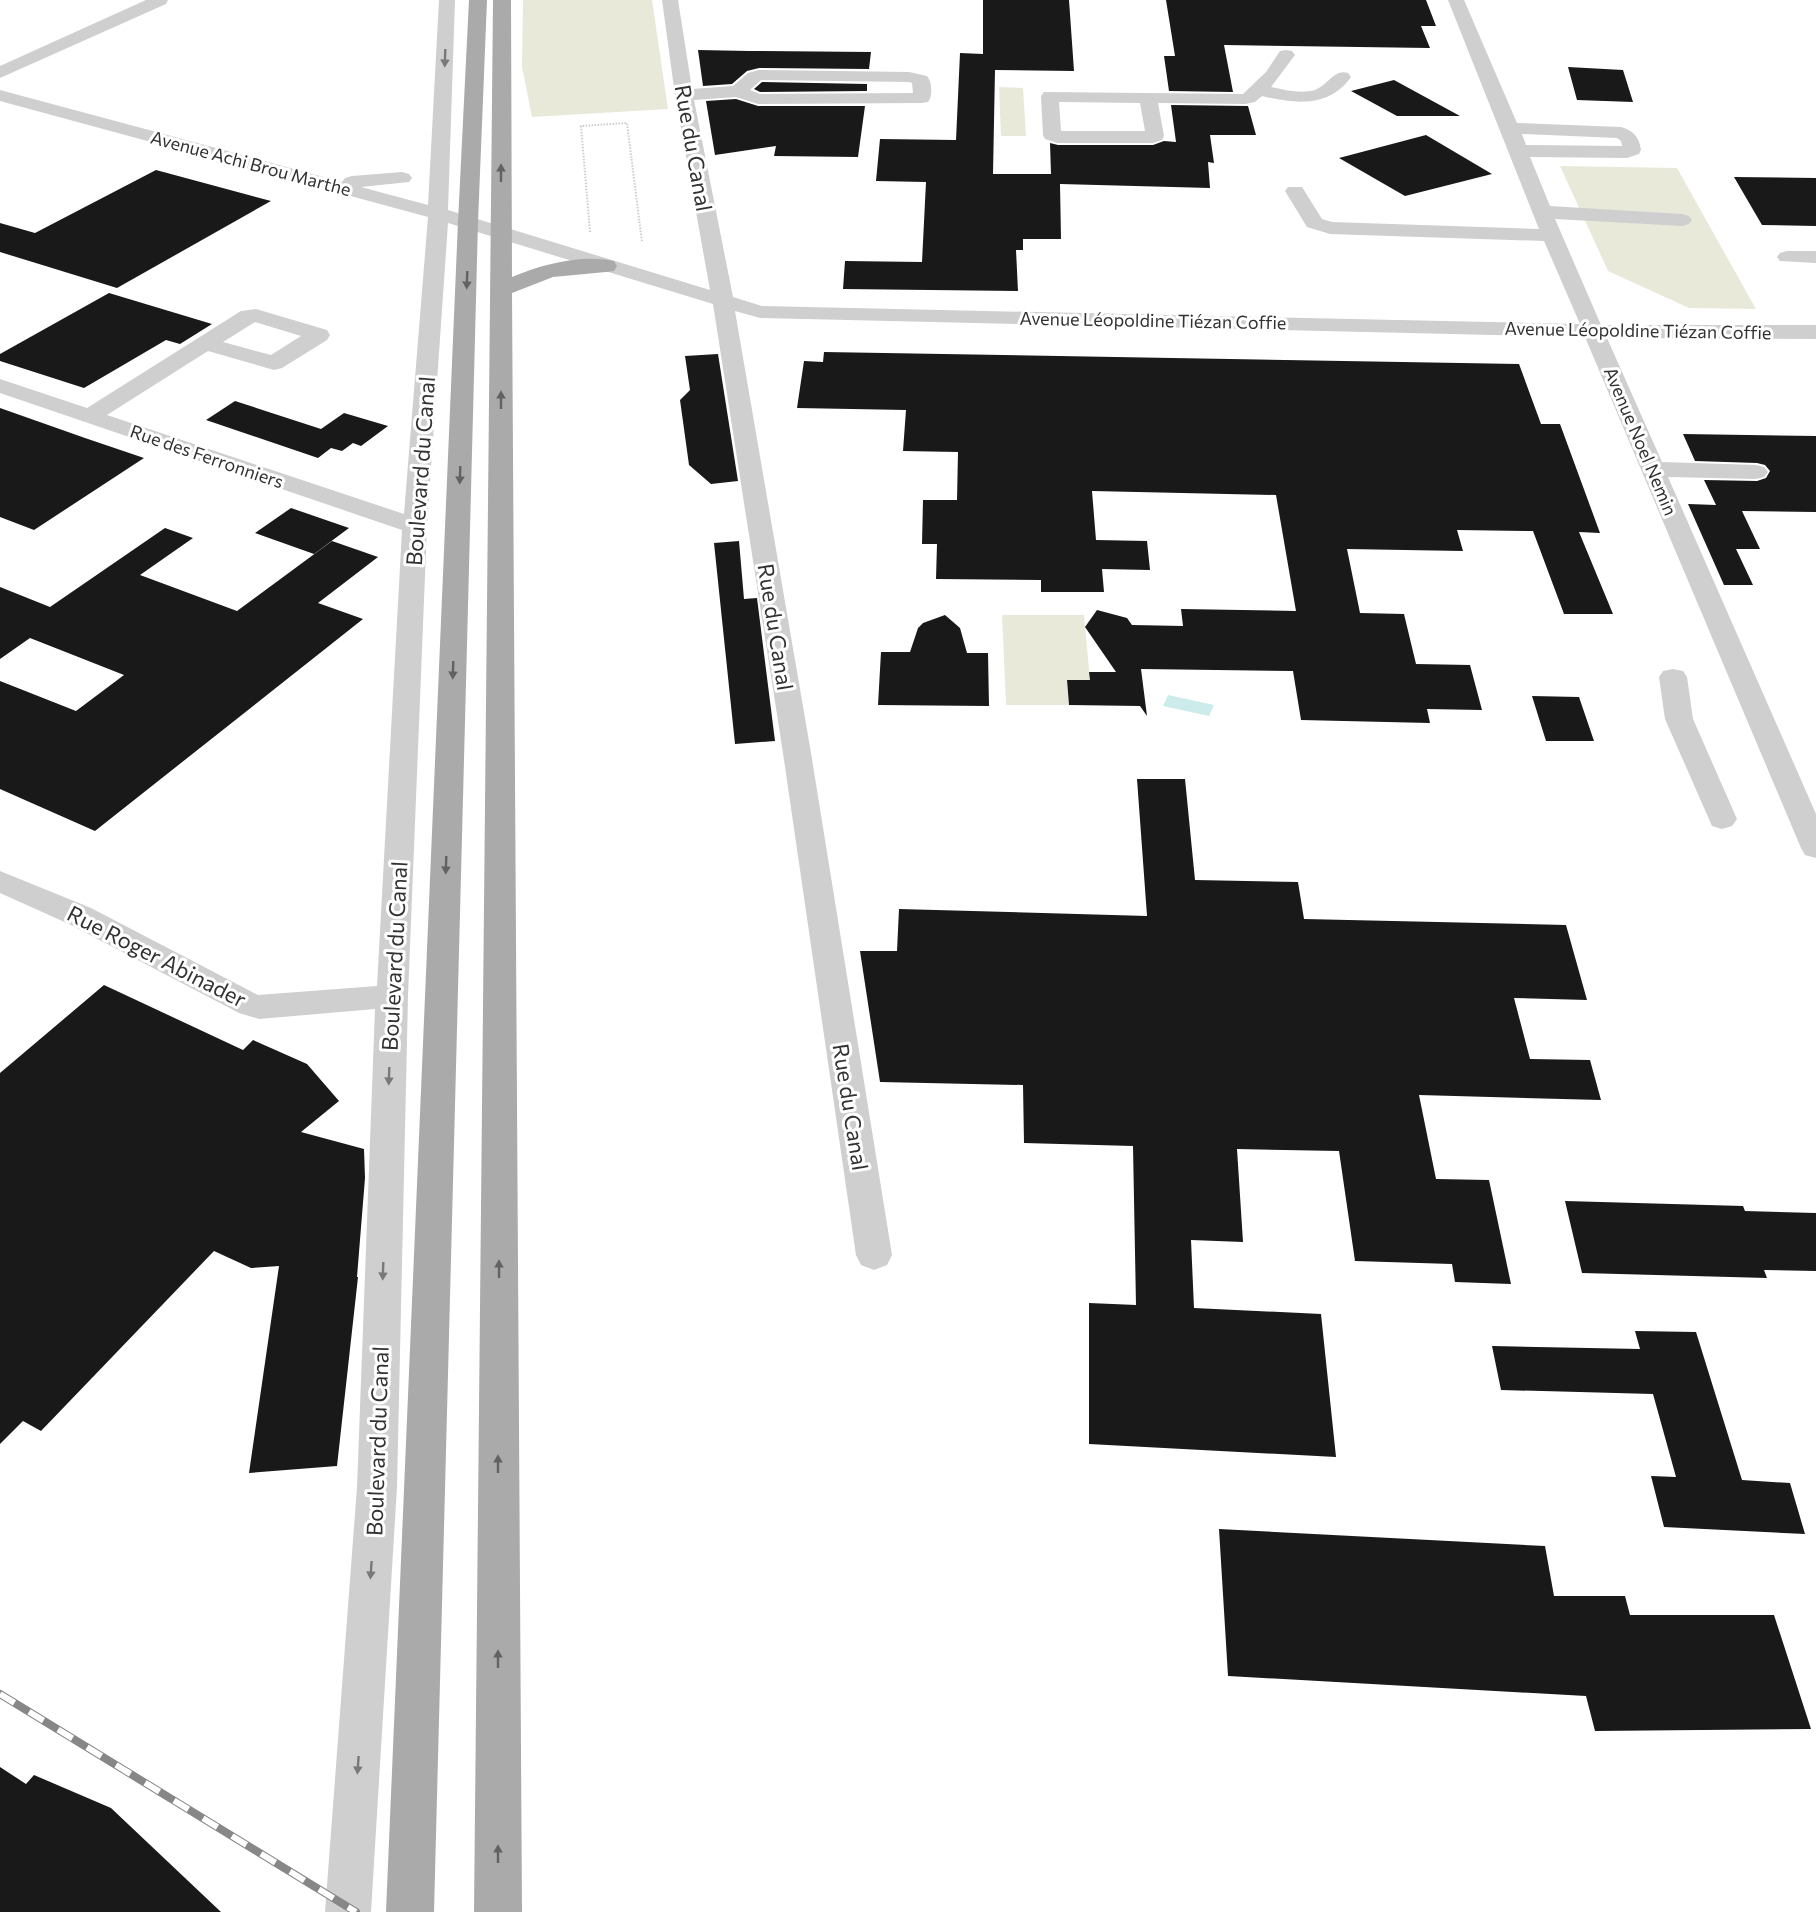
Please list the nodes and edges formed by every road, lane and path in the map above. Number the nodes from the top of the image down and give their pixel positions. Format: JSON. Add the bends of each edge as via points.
{"nodes":[{"id":1,"x":160,"y":0,"type":"edge"},
{"id":2,"x":447,"y":0,"type":"edge"},
{"id":3,"x":478,"y":0,"type":"edge"},
{"id":4,"x":501,"y":0,"type":"edge"},
{"id":5,"x":670,"y":0,"type":"edge"},
{"id":6,"x":1456,"y":0,"type":"edge"},
{"id":7,"x":1286,"y":55,"type":"dead end"},
{"id":8,"x":0,"y":73,"type":"edge"},
{"id":9,"x":1342,"y":77,"type":"dead end"},
{"id":10,"x":1258,"y":89,"type":"junction"},
{"id":11,"x":738,"y":91,"type":"junction"},
{"id":12,"x":0,"y":95,"type":"edge"},
{"id":13,"x":684,"y":95,"type":"junction"},
{"id":14,"x":1148,"y":97,"type":"junction"},
{"id":15,"x":1510,"y":128,"type":"junction"},
{"id":16,"x":1519,"y":151,"type":"junction"},
{"id":17,"x":441,"y":162,"type":"junction"},
{"id":18,"x":402,"y":178,"type":"junction"},
{"id":19,"x":315,"y":180,"type":"junction"},
{"id":20,"x":1295,"y":191,"type":"dead end"},
{"id":21,"x":384,"y":199,"type":"junction"},
{"id":22,"x":1542,"y":212,"type":"junction"},
{"id":23,"x":453,"y":218,"type":"junction"},
{"id":24,"x":1682,"y":220,"type":"dead end"},
{"id":25,"x":501,"y":232,"type":"junction"},
{"id":26,"x":590,"y":232,"type":"dead end"},
{"id":27,"x":1553,"y":235,"type":"junction"},
{"id":28,"x":422,"y":237,"type":"junction"},
{"id":29,"x":642,"y":242,"type":"dead end"},
{"id":30,"x":1787,"y":256,"type":"dead end"},
{"id":31,"x":1816,"y":257,"type":"edge"},
{"id":32,"x":606,"y":266,"type":"junction"},
{"id":33,"x":501,"y":290,"type":"junction"},
{"id":34,"x":723,"y":301,"type":"junction"},
{"id":35,"x":1593,"y":331,"type":"junction"},
{"id":36,"x":1816,"y":332,"type":"edge"},
{"id":37,"x":207,"y":344,"type":"dead end"},
{"id":38,"x":0,"y":386,"type":"edge"},
{"id":39,"x":89,"y":416,"type":"junction"},
{"id":40,"x":1652,"y":469,"type":"junction"},
{"id":41,"x":1756,"y":472,"type":"dead end"},
{"id":42,"x":415,"y":526,"type":"junction"},
{"id":43,"x":1673,"y":677,"type":"dead end"},
{"id":44,"x":1722,"y":819,"type":"dead end"},
{"id":45,"x":1816,"y":848,"type":"edge"},
{"id":46,"x":0,"y":881,"type":"edge"},
{"id":47,"x":392,"y":996,"type":"junction"},
{"id":48,"x":874,"y":1255,"type":"dead end"},
{"id":49,"x":348,"y":1912,"type":"edge"},
{"id":50,"x":410,"y":1912,"type":"edge"},
{"id":51,"x":498,"y":1912,"type":"edge"}],
"edges":[{"from":1,"to":8,"type":"street"},
{"from":2,"to":17,"type":"street","name":"Boulevard du Canal","one_way":true},
{"from":3,"to":23,"type":"main road","name":"Boulevard du Canal","via":[[476,70]]},
{"from":25,"to":4,"type":"main road","one_way":true},
{"from":5,"to":13,"type":"street","name":"Rue du Canal"},
{"from":6,"to":15,"type":"street","name":"Avenue Noel Nemin"},
{"from":7,"to":10,"type":"street"},
{"from":9,"to":10,"type":"street","via":[[1335,89],[1322,94],[1282,96]]},
{"from":10,"to":14,"type":"street","via":[[1245,99]]},
{"from":11,"to":11,"type":"street","via":[[759,75],[909,77],[921,80],[922,98],[758,99]]},
{"from":11,"to":13,"type":"street"},
{"from":12,"to":19,"type":"street","name":"Avenue Achi Brou Marthe"},
{"from":13,"to":34,"type":"street","name":"Rue du Canal"},
{"from":14,"to":14,"type":"street","via":[[1153,137],[1052,135],[1050,96]]},
{"from":15,"to":16,"type":"street","name":"Avenue Noel Nemin"},
{"from":15,"to":16,"type":"street","via":[[1620,134],[1630,139],[1632,150]]},
{"from":16,"to":22,"type":"street","name":"Avenue Noel Nemin"},
{"from":17,"to":18,"type":"street"},
{"from":17,"to":23,"type":"street","name":"Boulevard du Canal"},
{"from":18,"to":19,"type":"street","via":[[372,182]]},
{"from":18,"to":21,"type":"street"},
{"from":19,"to":21,"type":"street","name":"Avenue Achi Brou Marthe"},
{"from":20,"to":27,"type":"street","via":[[1314,223],[1330,228]]},
{"from":21,"to":23,"type":"street","name":"Avenue Achi Brou Marthe"},
{"from":21,"to":28,"type":"street"},
{"from":22,"to":24,"type":"street"},
{"from":22,"to":27,"type":"street","name":"Avenue Noel Nemin"},
{"from":23,"to":25,"type":"street","name":"Avenue Achi Brou Marthe"},
{"from":23,"to":28,"type":"street","name":"Boulevard du Canal"},
{"from":23,"to":50,"type":"main road","name":"Boulevard du Canal","one_way":true},
{"from":25,"to":32,"type":"street","name":"Avenue Léopoldine Tiézan Coffie"},
{"from":25,"to":33,"type":"main road"},
{"from":26,"to":29,"type":"path","via":[[581,126],[627,123]]},
{"from":27,"to":35,"type":"street","name":"Avenue Noel Nemin"},
{"from":28,"to":42,"type":"street","name":"Boulevard du Canal"},
{"from":30,"to":31,"type":"street"},
{"from":32,"to":33,"type":"main road","via":[[550,270]]},
{"from":32,"to":34,"type":"street","name":"Avenue Léopoldine Tiézan Coffie"},
{"from":51,"to":33,"type":"main road","one_way":true},
{"from":34,"to":35,"type":"street","name":"Avenue Léopoldine Tiézan Coffie","via":[[760,312]]},
{"from":34,"to":48,"type":"street","name":"Rue du Canal"},
{"from":35,"to":36,"type":"street","name":"Avenue Léopoldine Tiézan Coffie"},
{"from":35,"to":40,"type":"street","name":"Avenue Noel Nemin"},
{"from":37,"to":39,"type":"street"},
{"from":38,"to":39,"type":"street","name":"Rue des Ferronniers"},
{"from":39,"to":42,"type":"street","name":"Rue des Ferronniers"},
{"from":40,"to":41,"type":"street"},
{"from":40,"to":45,"type":"street","name":"Avenue Noel Nemin"},
{"from":42,"to":47,"type":"street","name":"Boulevard du Canal"},
{"from":43,"to":44,"type":"street","via":[[1679,719]]},
{"from":46,"to":47,"type":"street","name":"Rue Roger Abinader","via":[[80,916],[250,1005]]},
{"from":47,"to":49,"type":"street","name":"Boulevard du Canal","one_way":true,"via":[[376,1487]]}]}
